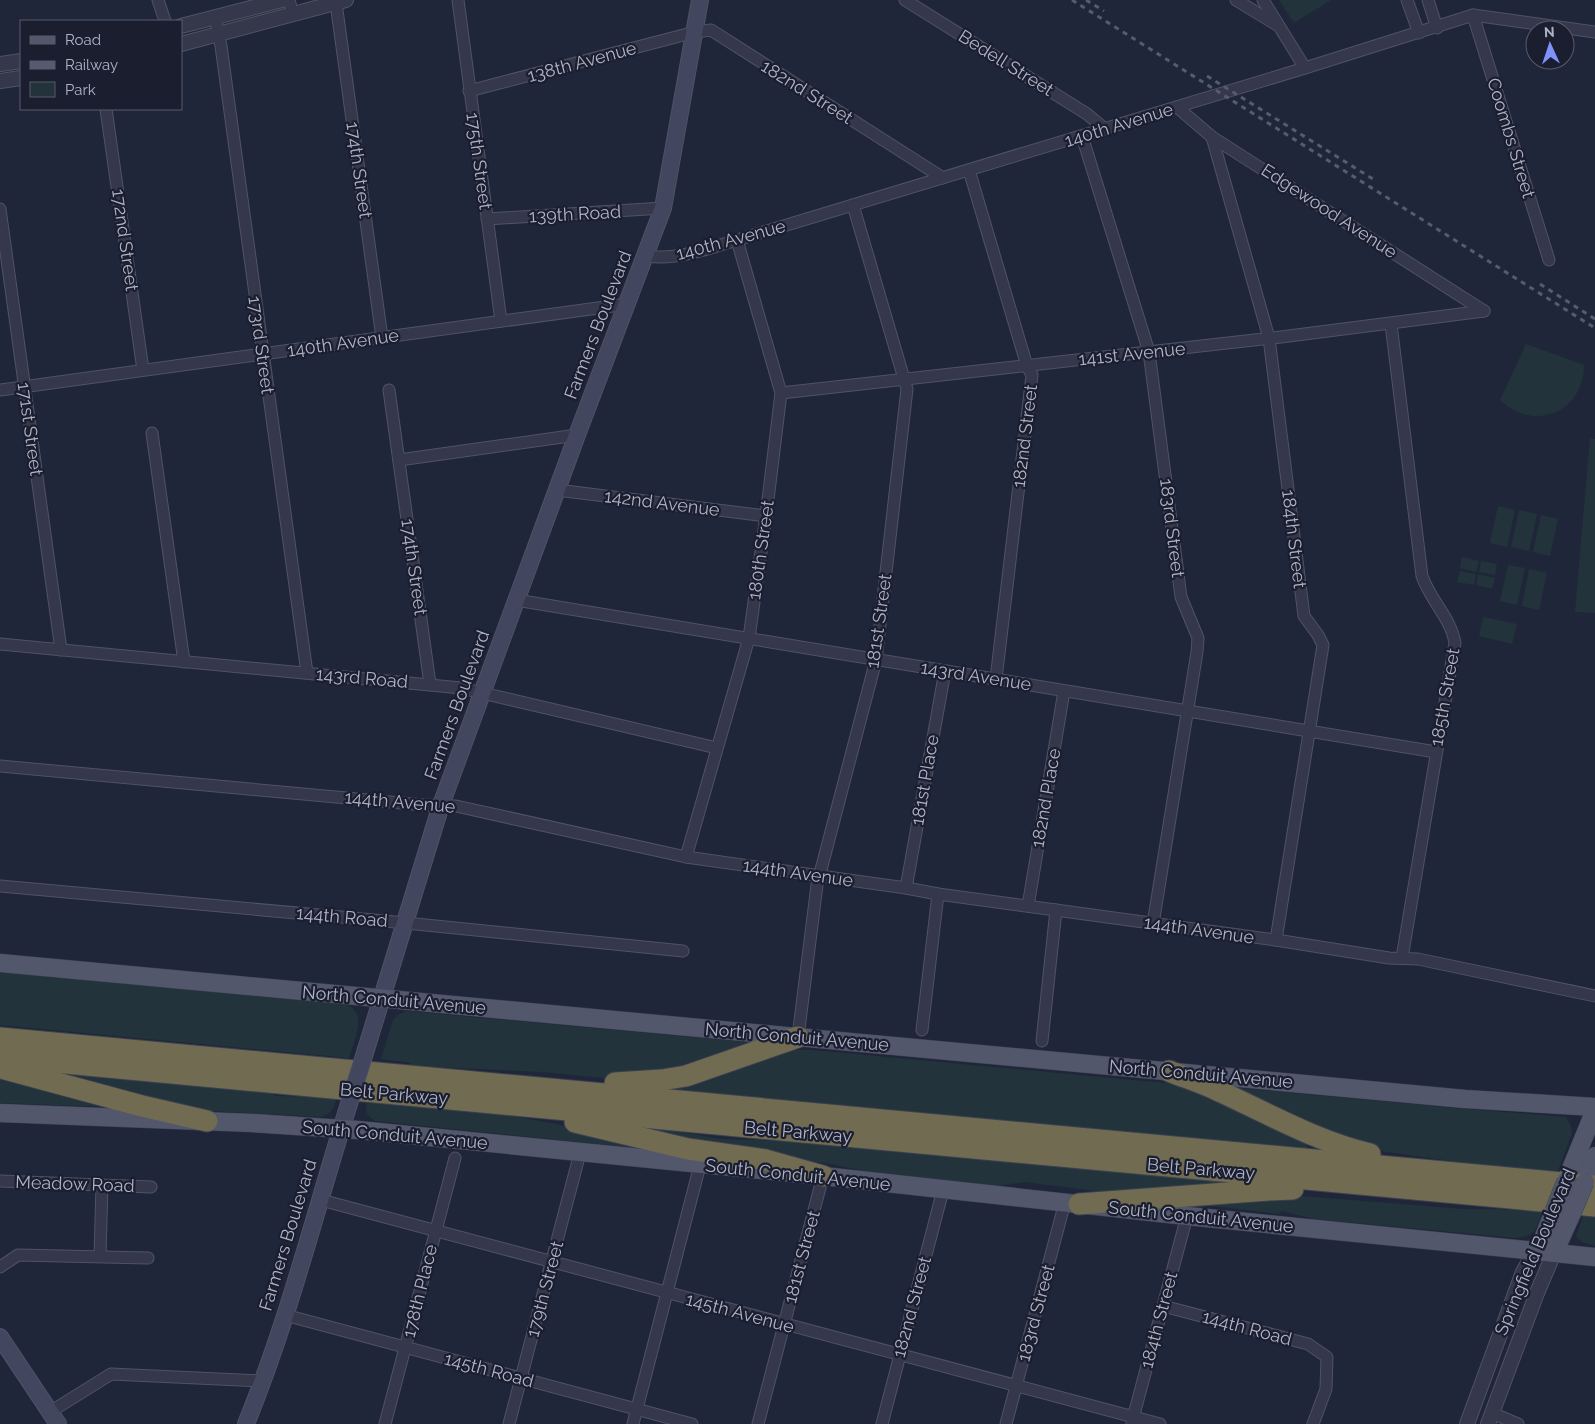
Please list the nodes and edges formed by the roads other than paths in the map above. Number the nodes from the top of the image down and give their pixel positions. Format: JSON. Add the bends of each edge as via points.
{"nodes":[{"id":1,"x":158,"y":0,"type":"edge"},
{"id":2,"x":282,"y":0,"type":"edge"},
{"id":3,"x":289,"y":0,"type":"edge"},
{"id":4,"x":458,"y":0,"type":"edge"},
{"id":5,"x":700,"y":0,"type":"edge"},
{"id":6,"x":905,"y":0,"type":"edge"},
{"id":7,"x":1236,"y":0,"type":"edge"},
{"id":8,"x":1263,"y":0,"type":"edge"},
{"id":9,"x":1406,"y":0,"type":"edge"},
{"id":10,"x":1428,"y":0,"type":"edge"},
{"id":11,"x":341,"y":1,"type":"edge"},
{"id":12,"x":294,"y":14,"type":"junction"},
{"id":13,"x":1473,"y":15,"type":"junction"},
{"id":14,"x":215,"y":17,"type":"junction"},
{"id":15,"x":165,"y":20,"type":"edge"},
{"id":16,"x":182,"y":26,"type":"edge"},
{"id":17,"x":1279,"y":27,"type":"junction"},
{"id":18,"x":1437,"y":28,"type":"junction"},
{"id":19,"x":695,"y":32,"type":"junction"},
{"id":20,"x":1595,"y":32,"type":"edge"},
{"id":21,"x":1419,"y":33,"type":"junction"},
{"id":22,"x":219,"y":34,"type":"junction"},
{"id":23,"x":182,"y":44,"type":"edge"},
{"id":24,"x":20,"y":61,"type":"edge"},
{"id":25,"x":0,"y":64,"type":"edge"},
{"id":26,"x":1305,"y":68,"type":"junction"},
{"id":27,"x":20,"y":78,"type":"edge"},
{"id":28,"x":0,"y":82,"type":"edge"},
{"id":29,"x":469,"y":91,"type":"junction"},
{"id":30,"x":1177,"y":107,"type":"junction"},
{"id":31,"x":106,"y":110,"type":"edge"},
{"id":32,"x":1105,"y":129,"type":"junction"},
{"id":33,"x":1082,"y":136,"type":"junction"},
{"id":34,"x":1212,"y":137,"type":"junction"},
{"id":35,"x":969,"y":170,"type":"junction"},
{"id":36,"x":942,"y":178,"type":"junction"},
{"id":37,"x":853,"y":206,"type":"junction"},
{"id":38,"x":663,"y":208,"type":"junction"},
{"id":39,"x":0,"y":209,"type":"edge"},
{"id":40,"x":487,"y":219,"type":"junction"},
{"id":41,"x":737,"y":240,"type":"junction"},
{"id":42,"x":646,"y":256,"type":"junction"},
{"id":43,"x":1549,"y":260,"type":"dead end"},
{"id":44,"x":627,"y":304,"type":"junction"},
{"id":45,"x":1484,"y":311,"type":"joint"},
{"id":46,"x":501,"y":321,"type":"junction"},
{"id":47,"x":1391,"y":324,"type":"junction"},
{"id":48,"x":382,"y":338,"type":"junction"},
{"id":49,"x":1269,"y":338,"type":"junction"},
{"id":50,"x":1149,"y":352,"type":"junction"},
{"id":51,"x":263,"y":354,"type":"junction"},
{"id":52,"x":1027,"y":366,"type":"junction"},
{"id":53,"x":143,"y":370,"type":"junction"},
{"id":54,"x":904,"y":380,"type":"junction"},
{"id":55,"x":24,"y":387,"type":"junction"},
{"id":56,"x":0,"y":390,"type":"edge"},
{"id":57,"x":389,"y":390,"type":"dead end"},
{"id":58,"x":781,"y":393,"type":"junction"},
{"id":59,"x":152,"y":433,"type":"dead end"},
{"id":60,"x":577,"y":435,"type":"junction"},
{"id":61,"x":399,"y":460,"type":"junction"},
{"id":62,"x":557,"y":490,"type":"junction"},
{"id":63,"x":766,"y":516,"type":"junction"},
{"id":64,"x":516,"y":600,"type":"junction"},
{"id":65,"x":749,"y":638,"type":"junction"},
{"id":66,"x":0,"y":644,"type":"edge"},
{"id":67,"x":61,"y":650,"type":"junction"},
{"id":68,"x":876,"y":660,"type":"junction"},
{"id":69,"x":184,"y":662,"type":"junction"},
{"id":70,"x":945,"y":671,"type":"junction"},
{"id":71,"x":307,"y":673,"type":"junction"},
{"id":72,"x":996,"y":679,"type":"junction"},
{"id":73,"x":430,"y":684,"type":"junction"},
{"id":74,"x":1064,"y":691,"type":"junction"},
{"id":75,"x":482,"y":693,"type":"junction"},
{"id":76,"x":1188,"y":711,"type":"junction"},
{"id":77,"x":1310,"y":731,"type":"junction"},
{"id":78,"x":718,"y":748,"type":"junction"},
{"id":79,"x":1436,"y":752,"type":"junction"},
{"id":80,"x":0,"y":766,"type":"edge"},
{"id":81,"x":441,"y":805,"type":"junction"},
{"id":82,"x":686,"y":857,"type":"junction"},
{"id":83,"x":819,"y":876,"type":"junction"},
{"id":84,"x":0,"y":886,"type":"edge"},
{"id":85,"x":906,"y":888,"type":"junction"},
{"id":86,"x":938,"y":894,"type":"junction"},
{"id":87,"x":1028,"y":906,"type":"junction"},
{"id":88,"x":1056,"y":910,"type":"junction"},
{"id":89,"x":406,"y":923,"type":"junction"},
{"id":90,"x":1153,"y":924,"type":"junction"},
{"id":91,"x":1276,"y":940,"type":"junction"},
{"id":92,"x":683,"y":951,"type":"dead end"},
{"id":93,"x":1402,"y":958,"type":"junction"},
{"id":94,"x":0,"y":963,"type":"edge"},
{"id":95,"x":1595,"y":996,"type":"edge"},
{"id":96,"x":382,"y":998,"type":"junction"},
{"id":97,"x":922,"y":1030,"type":"dead end"},
{"id":98,"x":798,"y":1037,"type":"junction"},
{"id":99,"x":0,"y":1038,"type":"edge"},
{"id":100,"x":1042,"y":1040,"type":"dead end"},
{"id":101,"x":0,"y":1057,"type":"edge"},
{"id":102,"x":0,"y":1068,"type":"edge"},
{"id":103,"x":1169,"y":1071,"type":"junction"},
{"id":104,"x":471,"y":1081,"type":"junction"},
{"id":105,"x":492,"y":1103,"type":"junction"},
{"id":106,"x":1595,"y":1108,"type":"edge"},
{"id":107,"x":0,"y":1113,"type":"edge"},
{"id":108,"x":207,"y":1121,"type":"junction"},
{"id":109,"x":341,"y":1128,"type":"junction"},
{"id":110,"x":580,"y":1153,"type":"junction"},
{"id":111,"x":1595,"y":1156,"type":"edge"},
{"id":112,"x":455,"y":1158,"type":"dead end"},
{"id":113,"x":700,"y":1165,"type":"junction"},
{"id":114,"x":822,"y":1176,"type":"junction"},
{"id":115,"x":0,"y":1181,"type":"edge"},
{"id":116,"x":1443,"y":1182,"type":"junction"},
{"id":117,"x":102,"y":1185,"type":"junction"},
{"id":118,"x":1595,"y":1186,"type":"edge"},
{"id":119,"x":151,"y":1187,"type":"dead end"},
{"id":120,"x":943,"y":1190,"type":"junction"},
{"id":121,"x":321,"y":1200,"type":"junction"},
{"id":122,"x":1072,"y":1203,"type":"junction"},
{"id":123,"x":1595,"y":1206,"type":"edge"},
{"id":124,"x":1187,"y":1216,"type":"junction"},
{"id":125,"x":436,"y":1231,"type":"junction"},
{"id":126,"x":1535,"y":1251,"type":"junction"},
{"id":127,"x":1554,"y":1253,"type":"junction"},
{"id":128,"x":100,"y":1256,"type":"junction"},
{"id":129,"x":1595,"y":1257,"type":"edge"},
{"id":130,"x":148,"y":1258,"type":"dead end"},
{"id":131,"x":552,"y":1262,"type":"junction"},
{"id":132,"x":0,"y":1266,"type":"edge"},
{"id":133,"x":668,"y":1293,"type":"junction"},
{"id":134,"x":1163,"y":1306,"type":"junction"},
{"id":135,"x":285,"y":1315,"type":"junction"},
{"id":136,"x":784,"y":1324,"type":"junction"},
{"id":137,"x":0,"y":1337,"type":"edge"},
{"id":138,"x":406,"y":1347,"type":"junction"},
{"id":139,"x":899,"y":1354,"type":"junction"},
{"id":140,"x":521,"y":1378,"type":"junction"},
{"id":141,"x":264,"y":1381,"type":"junction"},
{"id":142,"x":1017,"y":1386,"type":"junction"},
{"id":143,"x":637,"y":1409,"type":"junction"},
{"id":144,"x":54,"y":1418,"type":"edge"},
{"id":145,"x":1490,"y":1419,"type":"edge"},
{"id":146,"x":1132,"y":1420,"type":"edge"},
{"id":147,"x":246,"y":1424,"type":"edge"},
{"id":148,"x":385,"y":1424,"type":"edge"},
{"id":149,"x":509,"y":1424,"type":"edge"},
{"id":150,"x":633,"y":1424,"type":"edge"},
{"id":151,"x":692,"y":1424,"type":"edge"},
{"id":152,"x":758,"y":1424,"type":"edge"},
{"id":153,"x":882,"y":1424,"type":"edge"},
{"id":154,"x":1006,"y":1424,"type":"edge"},
{"id":155,"x":1160,"y":1424,"type":"edge"},
{"id":156,"x":1313,"y":1424,"type":"edge"},
{"id":157,"x":1466,"y":1424,"type":"edge"},
{"id":158,"x":1518,"y":1424,"type":"edge"}],
"edges":[{"from":1,"to":15,"type":"street"},
{"from":2,"to":14,"type":"street"},
{"from":3,"to":12,"type":"street"},
{"from":4,"to":29,"type":"street","name":"175th Street"},
{"from":5,"to":19,"type":"main road","name":"Farmers Boulevard"},
{"from":6,"to":32,"type":"street","name":"Bedell Street","via":[[1087,114]]},
{"from":7,"to":17,"type":"street"},
{"from":8,"to":17,"type":"street"},
{"from":9,"to":21,"type":"street"},
{"from":10,"to":18,"type":"street"},
{"from":11,"to":12,"type":"street"},
{"from":11,"to":48,"type":"street","name":"174th Street"},
{"from":12,"to":22,"type":"street"},
{"from":13,"to":18,"type":"street","name":"140th Avenue"},
{"from":13,"to":20,"type":"street","name":"140th Avenue"},
{"from":13,"to":43,"type":"street","name":"Coombs Street"},
{"from":14,"to":16,"type":"street"},
{"from":14,"to":22,"type":"street","name":"173rd Street"},
{"from":17,"to":26,"type":"street"},
{"from":18,"to":21,"type":"street","name":"140th Avenue"},
{"from":19,"to":29,"type":"street","name":"138th Avenue"},
{"from":19,"to":36,"type":"street","name":"182nd Street","via":[[711,30]]},
{"from":19,"to":38,"type":"main road","name":"Farmers Boulevard"},
{"from":21,"to":26,"type":"street","name":"140th Avenue"},
{"from":22,"to":23,"type":"street"},
{"from":22,"to":51,"type":"street","name":"173rd Street"},
{"from":24,"to":25,"type":"street"},
{"from":26,"to":30,"type":"street","name":"140th Avenue"},
{"from":27,"to":28,"type":"street"},
{"from":29,"to":40,"type":"street","name":"175th Street"},
{"from":30,"to":32,"type":"street","name":"140th Avenue"},
{"from":30,"to":34,"type":"street","name":"Edgewood Avenue"},
{"from":31,"to":53,"type":"street","name":"172nd Street"},
{"from":32,"to":33,"type":"street","name":"140th Avenue"},
{"from":33,"to":35,"type":"street","name":"140th Avenue"},
{"from":33,"to":50,"type":"street","name":"183rd Street"},
{"from":34,"to":45,"type":"street","name":"Edgewood Avenue"},
{"from":34,"to":49,"type":"street","name":"184th Street"},
{"from":35,"to":36,"type":"street","name":"140th Avenue"},
{"from":35,"to":52,"type":"street","name":"182nd Street"},
{"from":36,"to":37,"type":"street","name":"140th Avenue"},
{"from":37,"to":41,"type":"street","name":"140th Avenue"},
{"from":37,"to":54,"type":"street","name":"181st Street"},
{"from":38,"to":40,"type":"street","name":"139th Road"},
{"from":38,"to":42,"type":"main road","name":"Farmers Boulevard"},
{"from":39,"to":55,"type":"street","name":"171st Street"},
{"from":40,"to":46,"type":"street","name":"175th Street"},
{"from":41,"to":42,"type":"street","name":"140th Avenue","via":[[679,256]]},
{"from":41,"to":58,"type":"street","name":"180th Street"},
{"from":42,"to":44,"type":"main road","name":"Farmers Boulevard"},
{"from":44,"to":46,"type":"street","name":"140th Avenue"},
{"from":44,"to":60,"type":"main road","name":"Farmers Boulevard"},
{"from":45,"to":47,"type":"street","name":"141st Avenue"},
{"from":46,"to":48,"type":"street","name":"140th Avenue"},
{"from":47,"to":49,"type":"street","name":"141st Avenue"},
{"from":47,"to":79,"type":"street","name":"185th Street","via":[[1422,576],[1426,589],[1450,624],[1455,643]]},
{"from":48,"to":51,"type":"street","name":"140th Avenue"},
{"from":49,"to":50,"type":"street","name":"141st Avenue"},
{"from":49,"to":77,"type":"street","name":"184th Street","via":[[1304,616],[1323,645]]},
{"from":50,"to":52,"type":"street","name":"141st Avenue"},
{"from":50,"to":76,"type":"street","name":"183rd Street","via":[[1181,597],[1198,638]]},
{"from":51,"to":53,"type":"street","name":"140th Avenue"},
{"from":51,"to":71,"type":"street","name":"173rd Street"},
{"from":52,"to":54,"type":"street","name":"141st Avenue"},
{"from":52,"to":72,"type":"street","name":"182nd Street","via":[[1032,375]]},
{"from":53,"to":55,"type":"street","name":"140th Avenue"},
{"from":54,"to":58,"type":"street","name":"141st Avenue"},
{"from":54,"to":68,"type":"street","name":"181st Street","via":[[907,393]]},
{"from":55,"to":56,"type":"street","name":"140th Avenue"},
{"from":55,"to":67,"type":"street","name":"171st Street"},
{"from":57,"to":61,"type":"street","name":"174th Street"},
{"from":58,"to":63,"type":"street","name":"180th Street"},
{"from":59,"to":69,"type":"street"},
{"from":60,"to":61,"type":"street"},
{"from":60,"to":62,"type":"main road","name":"Farmers Boulevard"},
{"from":61,"to":73,"type":"street","name":"174th Street"},
{"from":62,"to":63,"type":"street","name":"142nd Avenue"},
{"from":62,"to":64,"type":"main road","name":"Farmers Boulevard"},
{"from":63,"to":65,"type":"street","name":"180th Street"},
{"from":64,"to":65,"type":"street","name":"143rd Avenue"},
{"from":64,"to":75,"type":"main road","name":"Farmers Boulevard"},
{"from":65,"to":68,"type":"street","name":"143rd Avenue"},
{"from":65,"to":78,"type":"street","name":"180th Street"},
{"from":66,"to":67,"type":"street","name":"143rd Road"},
{"from":67,"to":69,"type":"street","name":"143rd Road"},
{"from":68,"to":70,"type":"street","name":"143rd Avenue"},
{"from":68,"to":83,"type":"street","name":"181st Street"},
{"from":69,"to":71,"type":"street","name":"143rd Road"},
{"from":70,"to":72,"type":"street","name":"143rd Avenue"},
{"from":70,"to":85,"type":"street","name":"181st Place"},
{"from":71,"to":73,"type":"street","name":"143rd Road"},
{"from":72,"to":74,"type":"street","name":"143rd Avenue"},
{"from":73,"to":75,"type":"street","name":"143rd Road"},
{"from":74,"to":76,"type":"street","name":"143rd Avenue"},
{"from":74,"to":87,"type":"street","name":"182nd Place"},
{"from":75,"to":78,"type":"street","name":"143rd Road"},
{"from":75,"to":81,"type":"main road","name":"Farmers Boulevard"},
{"from":76,"to":77,"type":"street","name":"143rd Avenue"},
{"from":76,"to":90,"type":"street","name":"183rd Street"},
{"from":77,"to":79,"type":"street","name":"143rd Avenue"},
{"from":77,"to":91,"type":"street","name":"184th Street"},
{"from":78,"to":82,"type":"street","name":"180th Street"},
{"from":79,"to":93,"type":"street","name":"185th Street"},
{"from":80,"to":81,"type":"street","name":"144th Avenue"},
{"from":81,"to":82,"type":"street","name":"144th Avenue"},
{"from":81,"to":89,"type":"main road","name":"Farmers Boulevard"},
{"from":82,"to":83,"type":"street","name":"144th Avenue"},
{"from":83,"to":85,"type":"street","name":"144th Avenue"},
{"from":83,"to":98,"type":"street","name":"181st Street"},
{"from":84,"to":89,"type":"street","name":"144th Road"},
{"from":85,"to":86,"type":"street","name":"144th Avenue"},
{"from":86,"to":87,"type":"street","name":"144th Avenue"},
{"from":86,"to":97,"type":"street"},
{"from":87,"to":88,"type":"street","name":"144th Avenue"},
{"from":88,"to":90,"type":"street","name":"144th Avenue"},
{"from":88,"to":100,"type":"street"},
{"from":89,"to":92,"type":"street","name":"144th Road"},
{"from":89,"to":96,"type":"main road","name":"Farmers Boulevard"},
{"from":90,"to":91,"type":"street","name":"144th Avenue"},
{"from":91,"to":93,"type":"street","name":"144th Avenue"},
{"from":93,"to":95,"type":"street","name":"144th Avenue"},
{"from":94,"to":96,"type":"main road","name":"North Conduit Avenue"},
{"from":96,"to":98,"type":"main road","name":"North Conduit Avenue"},
{"from":96,"to":109,"type":"main road","name":"Farmers Boulevard","bridge":true},
{"from":98,"to":103,"type":"main road","name":"North Conduit Avenue"},
{"from":98,"to":104,"type":"highway","via":[[698,1073],[662,1080]]},
{"from":99,"to":104,"type":"highway","name":"Belt Parkway"},
{"from":101,"to":105,"type":"highway","name":"Belt Parkway"},
{"from":102,"to":108,"type":"highway"},
{"from":103,"to":106,"type":"main road","name":"North Conduit Avenue"},
{"from":103,"to":116,"type":"highway","via":[[1338,1146]]},
{"from":104,"to":116,"type":"highway","name":"Belt Parkway"},
{"from":105,"to":114,"type":"highway","via":[[688,1149],[766,1160]]},
{"from":105,"to":116,"type":"highway","name":"Belt Parkway"},
{"from":106,"to":126,"type":"main road","name":"Springfield Boulevard","bridge":true,"via":[[1543,1239]]},
{"from":107,"to":108,"type":"main road","name":"South Conduit Avenue"},
{"from":108,"to":109,"type":"main road","name":"South Conduit Avenue"},
{"from":109,"to":110,"type":"main road","name":"South Conduit Avenue"},
{"from":109,"to":121,"type":"main road","name":"Farmers Boulevard"},
{"from":110,"to":113,"type":"main road","name":"South Conduit Avenue"},
{"from":110,"to":131,"type":"street","name":"179th Street"},
{"from":111,"to":127,"type":"main road","name":"Springfield Boulevard","bridge":true},
{"from":112,"to":125,"type":"street","name":"178th Place"},
{"from":113,"to":114,"type":"main road","name":"South Conduit Avenue"},
{"from":113,"to":133,"type":"street"},
{"from":114,"to":120,"type":"main road","name":"South Conduit Avenue"},
{"from":114,"to":136,"type":"street","name":"181st Street"},
{"from":115,"to":117,"type":"street","name":"Meadow Road"},
{"from":116,"to":118,"type":"highway","name":"Belt Parkway"},
{"from":116,"to":122,"type":"highway","via":[[1359,1194],[1286,1189]]},
{"from":116,"to":123,"type":"highway","name":"Belt Parkway"},
{"from":117,"to":119,"type":"street","name":"Meadow Road"},
{"from":117,"to":128,"type":"street"},
{"from":120,"to":122,"type":"main road","name":"South Conduit Avenue"},
{"from":120,"to":139,"type":"street","name":"182nd Street"},
{"from":121,"to":125,"type":"street","name":"145th Avenue"},
{"from":121,"to":135,"type":"main road","name":"Farmers Boulevard"},
{"from":122,"to":124,"type":"main road","name":"South Conduit Avenue"},
{"from":122,"to":142,"type":"street","name":"183rd Street"},
{"from":124,"to":126,"type":"main road","name":"South Conduit Avenue"},
{"from":124,"to":134,"type":"street","name":"184th Street"},
{"from":125,"to":131,"type":"street","name":"145th Avenue"},
{"from":125,"to":138,"type":"street","name":"178th Place"},
{"from":126,"to":127,"type":"main road","name":"South Conduit Avenue"},
{"from":126,"to":157,"type":"street","name":"Springfield Boulevard","via":[[1523,1272]]},
{"from":127,"to":129,"type":"main road","name":"South Conduit Avenue"},
{"from":127,"to":145,"type":"street","name":"Springfield Boulevard"},
{"from":128,"to":130,"type":"street"},
{"from":128,"to":132,"type":"street","via":[[18,1254]]},
{"from":131,"to":133,"type":"street","name":"145th Avenue"},
{"from":131,"to":140,"type":"street","name":"179th Street"},
{"from":133,"to":136,"type":"street","name":"145th Avenue"},
{"from":133,"to":143,"type":"street"},
{"from":134,"to":146,"type":"street","name":"184th Street"},
{"from":134,"to":156,"type":"street","name":"144th Road","via":[[1308,1344],[1327,1357],[1326,1389]]},
{"from":135,"to":138,"type":"street","name":"145th Road"},
{"from":135,"to":141,"type":"main road","name":"Farmers Boulevard"},
{"from":136,"to":139,"type":"street","name":"145th Avenue"},
{"from":136,"to":152,"type":"street","name":"181st Street"},
{"from":137,"to":144,"type":"main road"},
{"from":138,"to":140,"type":"street","name":"145th Road"},
{"from":138,"to":148,"type":"street","name":"178th Place"},
{"from":139,"to":142,"type":"street","name":"145th Avenue"},
{"from":139,"to":153,"type":"street","name":"182nd Street"},
{"from":140,"to":143,"type":"street","name":"145th Road"},
{"from":140,"to":149,"type":"street","name":"179th Street"},
{"from":141,"to":144,"type":"street","via":[[111,1374]]},
{"from":141,"to":147,"type":"main road","name":"Farmers Boulevard"},
{"from":142,"to":146,"type":"street","name":"145th Avenue"},
{"from":142,"to":154,"type":"street","name":"183rd Street"},
{"from":143,"to":150,"type":"street"},
{"from":143,"to":151,"type":"street","name":"145th Road"},
{"from":145,"to":158,"type":"street"},
{"from":146,"to":155,"type":"street","name":"145th Avenue"}]}
